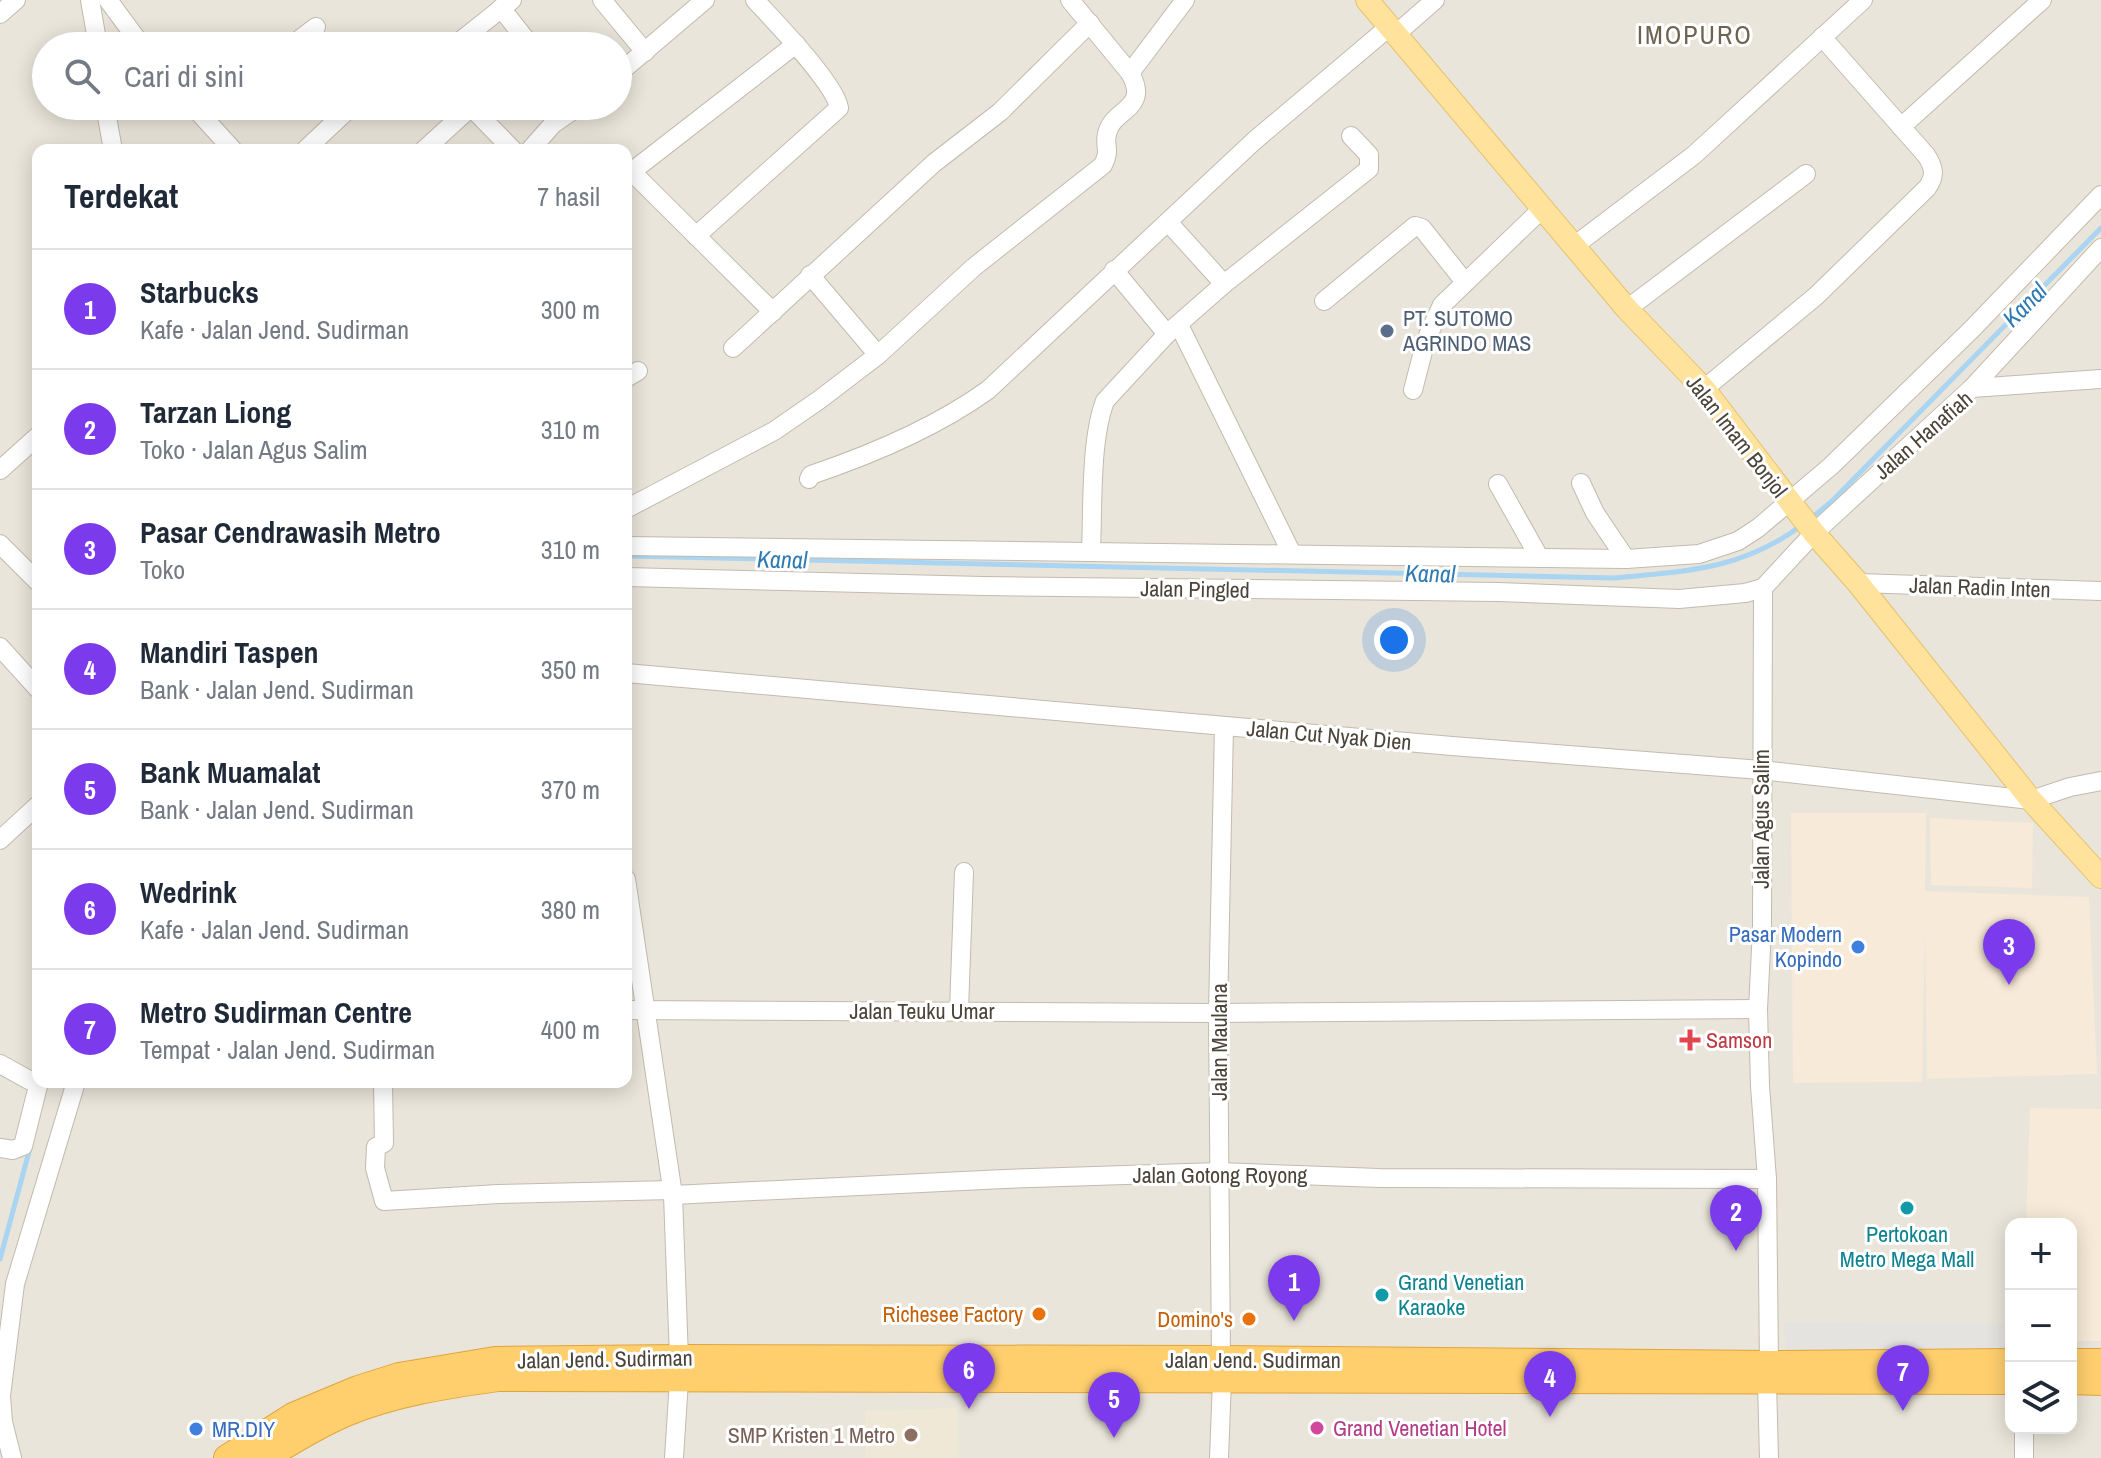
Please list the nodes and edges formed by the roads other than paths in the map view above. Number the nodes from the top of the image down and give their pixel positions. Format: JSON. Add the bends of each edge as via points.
{"nodes":[{"id":1,"x":16,"y":0,"type":"edge"},
{"id":2,"x":90,"y":0,"type":"edge"},
{"id":3,"x":108,"y":0,"type":"edge"},
{"id":4,"x":602,"y":0,"type":"edge"},
{"id":5,"x":705,"y":0,"type":"edge"},
{"id":6,"x":755,"y":0,"type":"edge"},
{"id":7,"x":1070,"y":0,"type":"edge"},
{"id":8,"x":1185,"y":0,"type":"edge"},
{"id":9,"x":1367,"y":0,"type":"edge"},
{"id":10,"x":1435,"y":0,"type":"edge"},
{"id":11,"x":1863,"y":0,"type":"edge"},
{"id":12,"x":2042,"y":0,"type":"edge"},
{"id":13,"x":506,"y":4,"type":"edge"},
{"id":14,"x":0,"y":14,"type":"edge"},
{"id":15,"x":1090,"y":23,"type":"junction"},
{"id":16,"x":316,"y":27,"type":"dead end"},
{"id":17,"x":1393,"y":31,"type":"junction"},
{"id":18,"x":96,"y":32,"type":"edge"},
{"id":19,"x":132,"y":32,"type":"edge"},
{"id":20,"x":309,"y":32,"type":"edge"},
{"id":21,"x":471,"y":32,"type":"edge"},
{"id":22,"x":523,"y":32,"type":"edge"},
{"id":23,"x":628,"y":32,"type":"edge"},
{"id":24,"x":632,"y":36,"type":"edge"},
{"id":25,"x":1822,"y":37,"type":"junction"},
{"id":26,"x":796,"y":44,"type":"junction"},
{"id":27,"x":645,"y":52,"type":"junction"},
{"id":28,"x":632,"y":63,"type":"edge"},
{"id":29,"x":1130,"y":73,"type":"junction"},
{"id":30,"x":108,"y":120,"type":"edge"},
{"id":31,"x":205,"y":120,"type":"edge"},
{"id":32,"x":337,"y":120,"type":"edge"},
{"id":33,"x":455,"y":120,"type":"edge"},
{"id":34,"x":484,"y":120,"type":"edge"},
{"id":35,"x":559,"y":120,"type":"edge"},
{"id":36,"x":1901,"y":127,"type":"junction"},
{"id":37,"x":1351,"y":136,"type":"dead end"},
{"id":38,"x":112,"y":144,"type":"edge"},
{"id":39,"x":227,"y":144,"type":"edge"},
{"id":40,"x":311,"y":144,"type":"edge"},
{"id":41,"x":430,"y":144,"type":"edge"},
{"id":42,"x":507,"y":144,"type":"edge"},
{"id":43,"x":535,"y":144,"type":"edge"},
{"id":44,"x":632,"y":170,"type":"edge"},
{"id":45,"x":1806,"y":174,"type":"dead end"},
{"id":46,"x":632,"y":177,"type":"edge"},
{"id":47,"x":2101,"y":195,"type":"edge"},
{"id":48,"x":1543,"y":208,"type":"junction"},
{"id":49,"x":1168,"y":222,"type":"junction"},
{"id":50,"x":696,"y":236,"type":"junction"},
{"id":51,"x":1574,"y":246,"type":"junction"},
{"id":52,"x":2101,"y":248,"type":"edge"},
{"id":53,"x":1114,"y":270,"type":"junction"},
{"id":54,"x":810,"y":275,"type":"junction"},
{"id":55,"x":1464,"y":281,"type":"junction"},
{"id":56,"x":1224,"y":284,"type":"junction"},
{"id":57,"x":1324,"y":301,"type":"dead end"},
{"id":58,"x":1627,"y":309,"type":"junction"},
{"id":59,"x":773,"y":312,"type":"junction"},
{"id":60,"x":1173,"y":330,"type":"junction"},
{"id":61,"x":733,"y":348,"type":"dead end"},
{"id":62,"x":878,"y":355,"type":"junction"},
{"id":63,"x":2101,"y":379,"type":"edge"},
{"id":64,"x":1972,"y":388,"type":"junction"},
{"id":65,"x":1704,"y":389,"type":"junction"},
{"id":66,"x":1413,"y":390,"type":"dead end"},
{"id":67,"x":32,"y":441,"type":"edge"},
{"id":68,"x":0,"y":470,"type":"edge"},
{"id":69,"x":809,"y":479,"type":"dead end"},
{"id":70,"x":1581,"y":483,"type":"dead end"},
{"id":71,"x":1498,"y":484,"type":"dead end"},
{"id":72,"x":1791,"y":504,"type":"junction"},
{"id":73,"x":632,"y":506,"type":"edge"},
{"id":74,"x":1814,"y":533,"type":"junction"},
{"id":75,"x":0,"y":544,"type":"edge"},
{"id":76,"x":632,"y":546,"type":"edge"},
{"id":77,"x":1091,"y":551,"type":"junction"},
{"id":78,"x":1292,"y":554,"type":"junction"},
{"id":79,"x":1539,"y":557,"type":"junction"},
{"id":80,"x":1626,"y":559,"type":"junction"},
{"id":81,"x":32,"y":576,"type":"edge"},
{"id":82,"x":632,"y":577,"type":"edge"},
{"id":83,"x":1858,"y":583,"type":"junction"},
{"id":84,"x":1763,"y":588,"type":"junction"},
{"id":85,"x":2101,"y":591,"type":"edge"},
{"id":86,"x":0,"y":647,"type":"edge"},
{"id":87,"x":632,"y":674,"type":"edge"},
{"id":88,"x":32,"y":682,"type":"edge"},
{"id":89,"x":1224,"y":726,"type":"junction"},
{"id":90,"x":1761,"y":770,"type":"junction"},
{"id":91,"x":2101,"y":781,"type":"edge"},
{"id":92,"x":2031,"y":800,"type":"junction"},
{"id":93,"x":32,"y":811,"type":"edge"},
{"id":94,"x":0,"y":840,"type":"edge"},
{"id":95,"x":964,"y":872,"type":"dead end"},
{"id":96,"x":2101,"y":877,"type":"edge"},
{"id":97,"x":632,"y":966,"type":"edge"},
{"id":98,"x":1758,"y":1009,"type":"junction"},
{"id":99,"x":635,"y":1010,"type":"edge"},
{"id":100,"x":959,"y":1010,"type":"junction"},
{"id":101,"x":1218,"y":1013,"type":"junction"},
{"id":102,"x":0,"y":1064,"type":"edge"},
{"id":103,"x":32,"y":1080,"type":"edge"},
{"id":104,"x":36,"y":1088,"type":"edge"},
{"id":105,"x":74,"y":1088,"type":"edge"},
{"id":106,"x":383,"y":1088,"type":"edge"},
{"id":107,"x":0,"y":1148,"type":"edge"},
{"id":108,"x":1219,"y":1172,"type":"junction"},
{"id":109,"x":1767,"y":1179,"type":"junction"},
{"id":110,"x":673,"y":1192,"type":"junction"},
{"id":111,"x":2005,"y":1362,"type":"edge"},
{"id":112,"x":2077,"y":1362,"type":"edge"},
{"id":113,"x":2101,"y":1362,"type":"edge"},
{"id":114,"x":679,"y":1369,"type":"junction"},
{"id":115,"x":1221,"y":1370,"type":"junction"},
{"id":116,"x":1768,"y":1373,"type":"junction"},
{"id":117,"x":2005,"y":1381,"type":"edge"},
{"id":118,"x":2077,"y":1381,"type":"edge"},
{"id":119,"x":2101,"y":1382,"type":"edge"},
{"id":120,"x":2024,"y":1434,"type":"edge"},
{"id":121,"x":12,"y":1458,"type":"edge"},
{"id":122,"x":227,"y":1458,"type":"edge"},
{"id":123,"x":264,"y":1458,"type":"edge"},
{"id":124,"x":674,"y":1458,"type":"edge"},
{"id":125,"x":1219,"y":1458,"type":"edge"},
{"id":126,"x":1769,"y":1458,"type":"edge"},
{"id":127,"x":2024,"y":1458,"type":"edge"}],
"edges":[{"from":1,"to":14,"type":"street"},
{"from":2,"to":18,"type":"street"},
{"from":3,"to":19,"type":"street"},
{"from":4,"to":23,"type":"street"},
{"from":5,"to":27,"type":"street"},
{"from":6,"to":26,"type":"street"},
{"from":7,"to":15,"type":"street"},
{"from":8,"to":29,"type":"street"},
{"from":9,"to":17,"type":"main road","name":"Jalan Imam Bonjol"},
{"from":10,"to":17,"type":"street"},
{"from":11,"to":25,"type":"street"},
{"from":12,"to":36,"type":"street"},
{"from":13,"to":21,"type":"street"},
{"from":13,"to":22,"type":"street"},
{"from":15,"to":29,"type":"street"},
{"from":15,"to":54,"type":"street","via":[[1000,112],[934,163]]},
{"from":16,"to":20,"type":"street"},
{"from":17,"to":48,"type":"main road","name":"Jalan Imam Bonjol"},
{"from":17,"to":49,"type":"street","via":[[1254,141]]},
{"from":24,"to":27,"type":"street"},
{"from":25,"to":36,"type":"street"},
{"from":25,"to":51,"type":"street","via":[[1694,155]]},
{"from":26,"to":44,"type":"street"},
{"from":26,"to":50,"type":"street","via":[[838,102],[837,112]]},
{"from":27,"to":28,"type":"street"},
{"from":29,"to":62,"type":"street","via":[[1138,92],[1106,135],[1103,165],[974,267]]},
{"from":30,"to":38,"type":"street"},
{"from":31,"to":39,"type":"street"},
{"from":32,"to":40,"type":"street"},
{"from":33,"to":41,"type":"street"},
{"from":34,"to":42,"type":"street"},
{"from":35,"to":43,"type":"street"},
{"from":36,"to":65,"type":"street","via":[[1932,163],[1931,182],[1816,296]]},
{"from":37,"to":56,"type":"street","via":[[1369,155],[1369,169]]},
{"from":45,"to":58,"type":"street"},
{"from":46,"to":50,"type":"street"},
{"from":47,"to":72,"type":"street"},
{"from":48,"to":51,"type":"main road","name":"Jalan Imam Bonjol"},
{"from":48,"to":55,"type":"street"},
{"from":49,"to":53,"type":"street"},
{"from":49,"to":56,"type":"street"},
{"from":50,"to":59,"type":"street"},
{"from":51,"to":58,"type":"main road","name":"Jalan Imam Bonjol"},
{"from":52,"to":64,"type":"street"},
{"from":53,"to":60,"type":"street"},
{"from":53,"to":69,"type":"street","via":[[963,408]]},
{"from":54,"to":59,"type":"street"},
{"from":54,"to":62,"type":"street"},
{"from":55,"to":57,"type":"street","via":[[1415,226]]},
{"from":55,"to":66,"type":"street","via":[[1433,322]]},
{"from":56,"to":60,"type":"street"},
{"from":58,"to":65,"type":"main road","name":"Jalan Imam Bonjol"},
{"from":59,"to":61,"type":"street"},
{"from":60,"to":77,"type":"street","via":[[1105,401]]},
{"from":60,"to":78,"type":"street"},
{"from":62,"to":73,"type":"street","via":[[774,431]]},
{"from":63,"to":64,"type":"street","name":"Jalan Hanafiah"},
{"from":64,"to":74,"type":"street","name":"Jalan Hanafiah"},
{"from":65,"to":72,"type":"main road","name":"Jalan Imam Bonjol"},
{"from":67,"to":68,"type":"street"},
{"from":70,"to":80,"type":"street"},
{"from":71,"to":79,"type":"street"},
{"from":72,"to":74,"type":"main road","name":"Jalan Imam Bonjol"},
{"from":72,"to":80,"type":"street","via":[[1738,541],[1699,554]]},
{"from":74,"to":83,"type":"main road","name":"Jalan Imam Bonjol"},
{"from":74,"to":84,"type":"street"},
{"from":75,"to":81,"type":"street"},
{"from":76,"to":77,"type":"street"},
{"from":77,"to":78,"type":"street"},
{"from":78,"to":79,"type":"street"},
{"from":79,"to":80,"type":"street"},
{"from":82,"to":84,"type":"street","name":"Jalan Pingled","via":[[1679,599]]},
{"from":83,"to":85,"type":"street","name":"Jalan Radin Inten"},
{"from":83,"to":92,"type":"main road","name":"Jalan Imam Bonjol"},
{"from":84,"to":90,"type":"street","name":"Jalan Agus Salim"},
{"from":86,"to":88,"type":"street"},
{"from":87,"to":89,"type":"street","name":"Jalan Cut Nyak Dien"},
{"from":89,"to":90,"type":"street","name":"Jalan Cut Nyak Dien"},
{"from":89,"to":101,"type":"street","name":"Jalan Maulana"},
{"from":90,"to":92,"type":"street","name":"Jalan Cut Nyak Dien"},
{"from":90,"to":98,"type":"street","name":"Jalan Agus Salim"},
{"from":91,"to":92,"type":"street"},
{"from":92,"to":96,"type":"main road","name":"Jalan Imam Bonjol"},
{"from":93,"to":94,"type":"street"},
{"from":95,"to":100,"type":"street"},
{"from":97,"to":99,"type":"street"},
{"from":98,"to":101,"type":"street","name":"Jalan Teuku Umar"},
{"from":98,"to":109,"type":"street","name":"Jalan Agus Salim"},
{"from":99,"to":100,"type":"street","name":"Jalan Teuku Umar"},
{"from":99,"to":110,"type":"street"},
{"from":100,"to":101,"type":"street","name":"Jalan Teuku Umar"},
{"from":101,"to":108,"type":"street","name":"Jalan Maulana"},
{"from":102,"to":103,"type":"street"},
{"from":104,"to":107,"type":"street","via":[[23,1146]]},
{"from":105,"to":121,"type":"street","via":[[15,1284],[1,1396]]},
{"from":106,"to":110,"type":"street","name":"Jalan Gotong Royong","via":[[384,1143],[376,1147],[375,1168],[384,1201]]},
{"from":108,"to":109,"type":"street","name":"Jalan Gotong Royong"},
{"from":108,"to":110,"type":"street","name":"Jalan Gotong Royong"},
{"from":108,"to":115,"type":"street","name":"Jalan Maulana"},
{"from":109,"to":116,"type":"street","name":"Jalan Agus Salim"},
{"from":110,"to":114,"type":"street"},
{"from":111,"to":116,"type":"highway","name":"Jalan Jend. Sudirman"},
{"from":112,"to":113,"type":"highway"},
{"from":114,"to":115,"type":"highway","name":"Jalan Jend. Sudirman"},
{"from":114,"to":122,"type":"highway","name":"Jalan Jend. Sudirman","via":[[495,1360],[399,1376],[293,1416]]},
{"from":114,"to":123,"type":"highway","name":"Jalan Jend. Sudirman","via":[[510,1378],[434,1388],[347,1413]]},
{"from":114,"to":124,"type":"street"},
{"from":115,"to":116,"type":"highway","name":"Jalan Jend. Sudirman"},
{"from":115,"to":125,"type":"street","name":"Jalan Maulana"},
{"from":116,"to":117,"type":"highway","name":"Jalan Jend. Sudirman"},
{"from":116,"to":126,"type":"street","name":"Jalan Agus Salim"},
{"from":118,"to":119,"type":"highway"},
{"from":120,"to":127,"type":"street"}]}
